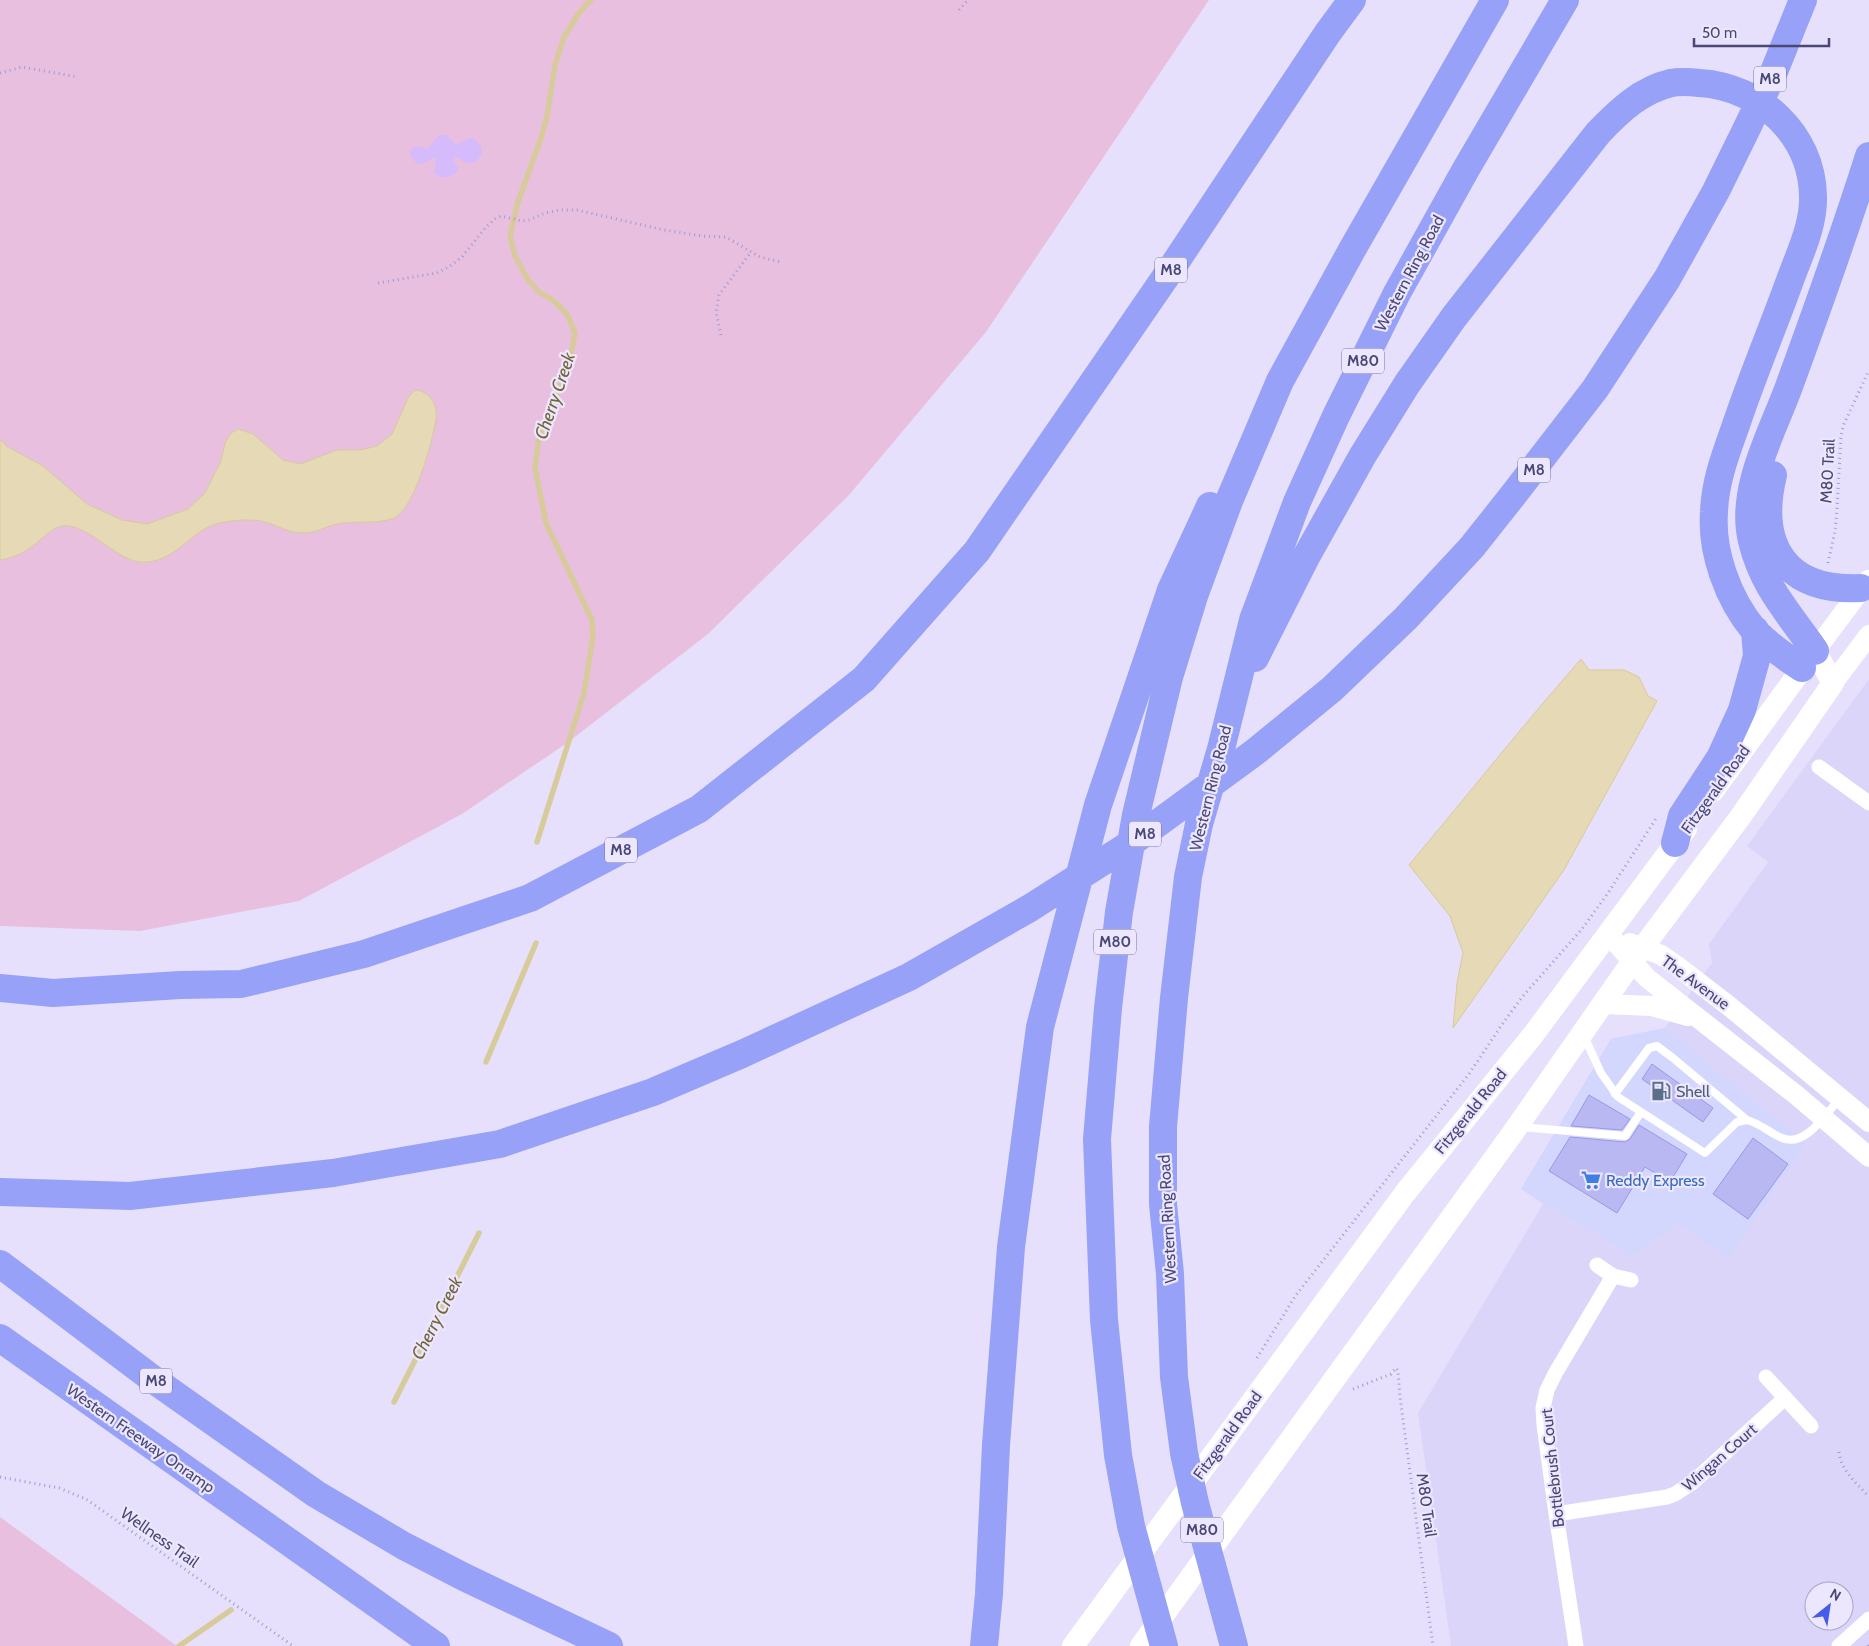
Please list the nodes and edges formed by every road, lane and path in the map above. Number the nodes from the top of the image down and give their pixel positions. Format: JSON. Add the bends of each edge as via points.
{"nodes":[{"id":1,"x":968,"y":0,"type":"edge"},
{"id":2,"x":1352,"y":0,"type":"edge"},
{"id":3,"x":1495,"y":0,"type":"edge"},
{"id":4,"x":1565,"y":0,"type":"edge"},
{"id":5,"x":959,"y":10,"type":"dead end"},
{"id":6,"x":1799,"y":12,"type":"edge"},
{"id":7,"x":0,"y":73,"type":"edge"},
{"id":8,"x":78,"y":77,"type":"dead end"},
{"id":9,"x":1869,"y":156,"type":"edge"},
{"id":10,"x":751,"y":252,"type":"junction"},
{"id":11,"x":780,"y":262,"type":"dead end"},
{"id":12,"x":378,"y":283,"type":"dead end"},
{"id":13,"x":721,"y":335,"type":"dead end"},
{"id":14,"x":1869,"y":370,"type":"edge"},
{"id":15,"x":1280,"y":381,"type":"junction"},
{"id":16,"x":1790,"y":382,"type":"junction"},
{"id":17,"x":1827,"y":568,"type":"dead end"},
{"id":18,"x":1865,"y":583,"type":"edge"},
{"id":19,"x":1754,"y":630,"type":"junction"},
{"id":20,"x":1869,"y":635,"type":"edge"},
{"id":21,"x":1809,"y":659,"type":"junction"},
{"id":22,"x":1833,"y":683,"type":"junction"},
{"id":23,"x":1221,"y":749,"type":"junction"},
{"id":24,"x":1819,"y":767,"type":"dead end"},
{"id":25,"x":1869,"y":803,"type":"edge"},
{"id":26,"x":1675,"y":843,"type":"junction"},
{"id":27,"x":1609,"y":935,"type":"junction"},
{"id":28,"x":1637,"y":955,"type":"junction"},
{"id":29,"x":0,"y":988,"type":"edge"},
{"id":30,"x":1602,"y":1004,"type":"junction"},
{"id":31,"x":1697,"y":1019,"type":"junction"},
{"id":32,"x":1582,"y":1032,"type":"junction"},
{"id":33,"x":1616,"y":1096,"type":"junction"},
{"id":34,"x":1840,"y":1097,"type":"junction"},
{"id":35,"x":1641,"y":1112,"type":"junction"},
{"id":36,"x":1824,"y":1118,"type":"junction"},
{"id":37,"x":1747,"y":1120,"type":"junction"},
{"id":38,"x":1869,"y":1122,"type":"edge"},
{"id":39,"x":1515,"y":1131,"type":"junction"},
{"id":40,"x":1869,"y":1157,"type":"edge"},
{"id":41,"x":0,"y":1192,"type":"edge"},
{"id":42,"x":0,"y":1264,"type":"edge"},
{"id":43,"x":1597,"y":1265,"type":"dead end"},
{"id":44,"x":1613,"y":1276,"type":"junction"},
{"id":45,"x":1631,"y":1280,"type":"dead end"},
{"id":46,"x":0,"y":1338,"type":"edge"},
{"id":47,"x":1396,"y":1368,"type":"dead end"},
{"id":48,"x":1766,"y":1377,"type":"dead end"},
{"id":49,"x":1785,"y":1398,"type":"junction"},
{"id":50,"x":1811,"y":1426,"type":"dead end"},
{"id":51,"x":1839,"y":1452,"type":"dead end"},
{"id":52,"x":0,"y":1477,"type":"edge"},
{"id":53,"x":1869,"y":1497,"type":"edge"},
{"id":54,"x":1556,"y":1514,"type":"junction"},
{"id":55,"x":989,"y":1594,"type":"junction"},
{"id":56,"x":1869,"y":1619,"type":"edge"},
{"id":57,"x":293,"y":1646,"type":"edge"},
{"id":58,"x":436,"y":1646,"type":"edge"},
{"id":59,"x":609,"y":1646,"type":"edge"},
{"id":60,"x":984,"y":1646,"type":"edge"},
{"id":61,"x":993,"y":1646,"type":"edge"},
{"id":62,"x":1073,"y":1646,"type":"edge"},
{"id":63,"x":1125,"y":1646,"type":"edge"},
{"id":64,"x":1141,"y":1646,"type":"edge"},
{"id":65,"x":1164,"y":1646,"type":"edge"},
{"id":66,"x":1234,"y":1646,"type":"edge"},
{"id":67,"x":1433,"y":1646,"type":"edge"},
{"id":68,"x":1576,"y":1646,"type":"edge"},
{"id":69,"x":1839,"y":1646,"type":"edge"}],
"edges":[{"from":1,"to":5,"type":"path"},
{"from":2,"to":29,"type":"highway","number":"M8","via":[[977,551],[864,679],[699,809],[530,898],[364,954],[241,984],[52,993]]},
{"from":3,"to":15,"type":"highway","number":"M80","via":[[1357,239]]},
{"from":4,"to":23,"type":"highway","name":"Western Ring Road","number":"M80","via":[[1397,293],[1336,416],[1297,502],[1253,620]]},
{"from":6,"to":41,"type":"highway","number":"M8","via":[[1716,191],[1667,279],[1595,389],[1472,547],[1406,618],[1332,689],[1255,752],[1132,843],[1030,908],[909,977],[653,1092],[500,1144],[333,1173],[130,1196]]},
{"from":7,"to":8,"type":"path","via":[[22,67]]},
{"from":9,"to":16,"type":"highway","via":[[1842,241]]},
{"from":10,"to":11,"type":"path"},
{"from":10,"to":12,"type":"path","via":[[726,237],[664,230],[578,210],[560,210],[522,221],[504,217],[495,219],[450,266],[437,273]]},
{"from":10,"to":13,"type":"path","via":[[719,295],[716,312]]},
{"from":14,"to":17,"type":"path","name":"M80 Trail","via":[[1841,435],[1835,531]]},
{"from":15,"to":55,"type":"highway","via":[[1226,472],[1171,590],[1098,805],[1040,1027],[1011,1247]]},
{"from":15,"to":65,"type":"highway","number":"M80","via":[[1226,510],[1194,596],[1169,677],[1136,815],[1119,912],[1108,1008],[1097,1139],[1104,1320],[1118,1455],[1131,1526]]},
{"from":16,"to":18,"type":"highway","via":[[1770,488],[1769,527],[1774,545],[1783,562],[1809,581],[1841,590]]},
{"from":16,"to":21,"type":"highway","via":[[1756,471],[1749,519],[1766,581]]},
{"from":18,"to":21,"type":"street","name":"Fitzgerald Road"},
{"from":19,"to":21,"type":"highway","via":[[1776,650]]},
{"from":19,"to":23,"type":"highway","via":[[1738,606],[1722,569],[1714,512],[1722,464],[1813,215],[1812,186],[1806,161],[1789,128],[1754,98],[1716,84],[1673,82],[1643,94],[1598,133],[1454,317],[1407,384],[1363,455],[1282,605],[1256,657]]},
{"from":19,"to":26,"type":"highway","via":[[1757,656],[1742,710],[1720,758],[1682,816]]},
{"from":20,"to":22,"type":"street"},
{"from":21,"to":22,"type":"main road"},
{"from":21,"to":26,"type":"main road","name":"Fitzgerald Road"},
{"from":22,"to":28,"type":"main road","via":[[1741,816]]},
{"from":23,"to":66,"type":"highway","name":"Western Ring Road","number":"M80","via":[[1199,824],[1188,877],[1163,1127],[1163,1204],[1170,1274],[1174,1377],[1184,1453]]},
{"from":24,"to":25,"type":"street"},
{"from":26,"to":27,"type":"main road","name":"Fitzgerald Road"},
{"from":27,"to":28,"type":"street","name":"The Avenue"},
{"from":27,"to":62,"type":"main road","name":"Fitzgerald Road","via":[[1533,1035],[1405,1192]]},
{"from":28,"to":30,"type":"main road"},
{"from":28,"to":31,"type":"street","name":"The Avenue","via":[[1647,978]]},
{"from":28,"to":34,"type":"street","name":"The Avenue","via":[[1661,956],[1685,972]]},
{"from":30,"to":31,"type":"street","name":"The Avenue","via":[[1652,1006]]},
{"from":30,"to":32,"type":"main road"},
{"from":31,"to":36,"type":"street","name":"The Avenue"},
{"from":32,"to":33,"type":"lane"},
{"from":32,"to":39,"type":"main road"},
{"from":33,"to":35,"type":"lane"},
{"from":33,"to":37,"type":"lane","via":[[1649,1048],[1657,1046]]},
{"from":34,"to":36,"type":"lane"},
{"from":34,"to":38,"type":"street","name":"The Avenue"},
{"from":35,"to":37,"type":"lane","via":[[1705,1153],[1737,1122]]},
{"from":35,"to":39,"type":"lane","via":[[1625,1136]]},
{"from":36,"to":37,"type":"lane","via":[[1809,1133],[1793,1140],[1780,1138],[1760,1124]]},
{"from":36,"to":40,"type":"street","name":"The Avenue"},
{"from":39,"to":63,"type":"main road","via":[[1412,1250]]},
{"from":39,"to":64,"type":"main road"},
{"from":42,"to":59,"type":"highway","number":"M8","via":[[154,1380],[316,1494],[455,1573]]},
{"from":43,"to":44,"type":"street"},
{"from":44,"to":45,"type":"street"},
{"from":44,"to":54,"type":"street","name":"Bottlebrush Court","via":[[1556,1372],[1545,1399],[1544,1426]]},
{"from":46,"to":58,"type":"highway","name":"Western Freeway Onramp"},
{"from":47,"to":67,"type":"path","name":"M80 Trail"},
{"from":48,"to":49,"type":"street"},
{"from":49,"to":50,"type":"street"},
{"from":49,"to":54,"type":"street","name":"Wingan Court","via":[[1692,1483],[1675,1494]]},
{"from":51,"to":53,"type":"path","via":[[1844,1470]]},
{"from":52,"to":57,"type":"path","name":"Wellness Trail","via":[[58,1488],[86,1499]]},
{"from":54,"to":68,"type":"street","name":"Bottlebrush Court"},
{"from":55,"to":60,"type":"highway"},
{"from":55,"to":61,"type":"highway"},
{"from":56,"to":69,"type":"street"}]}
